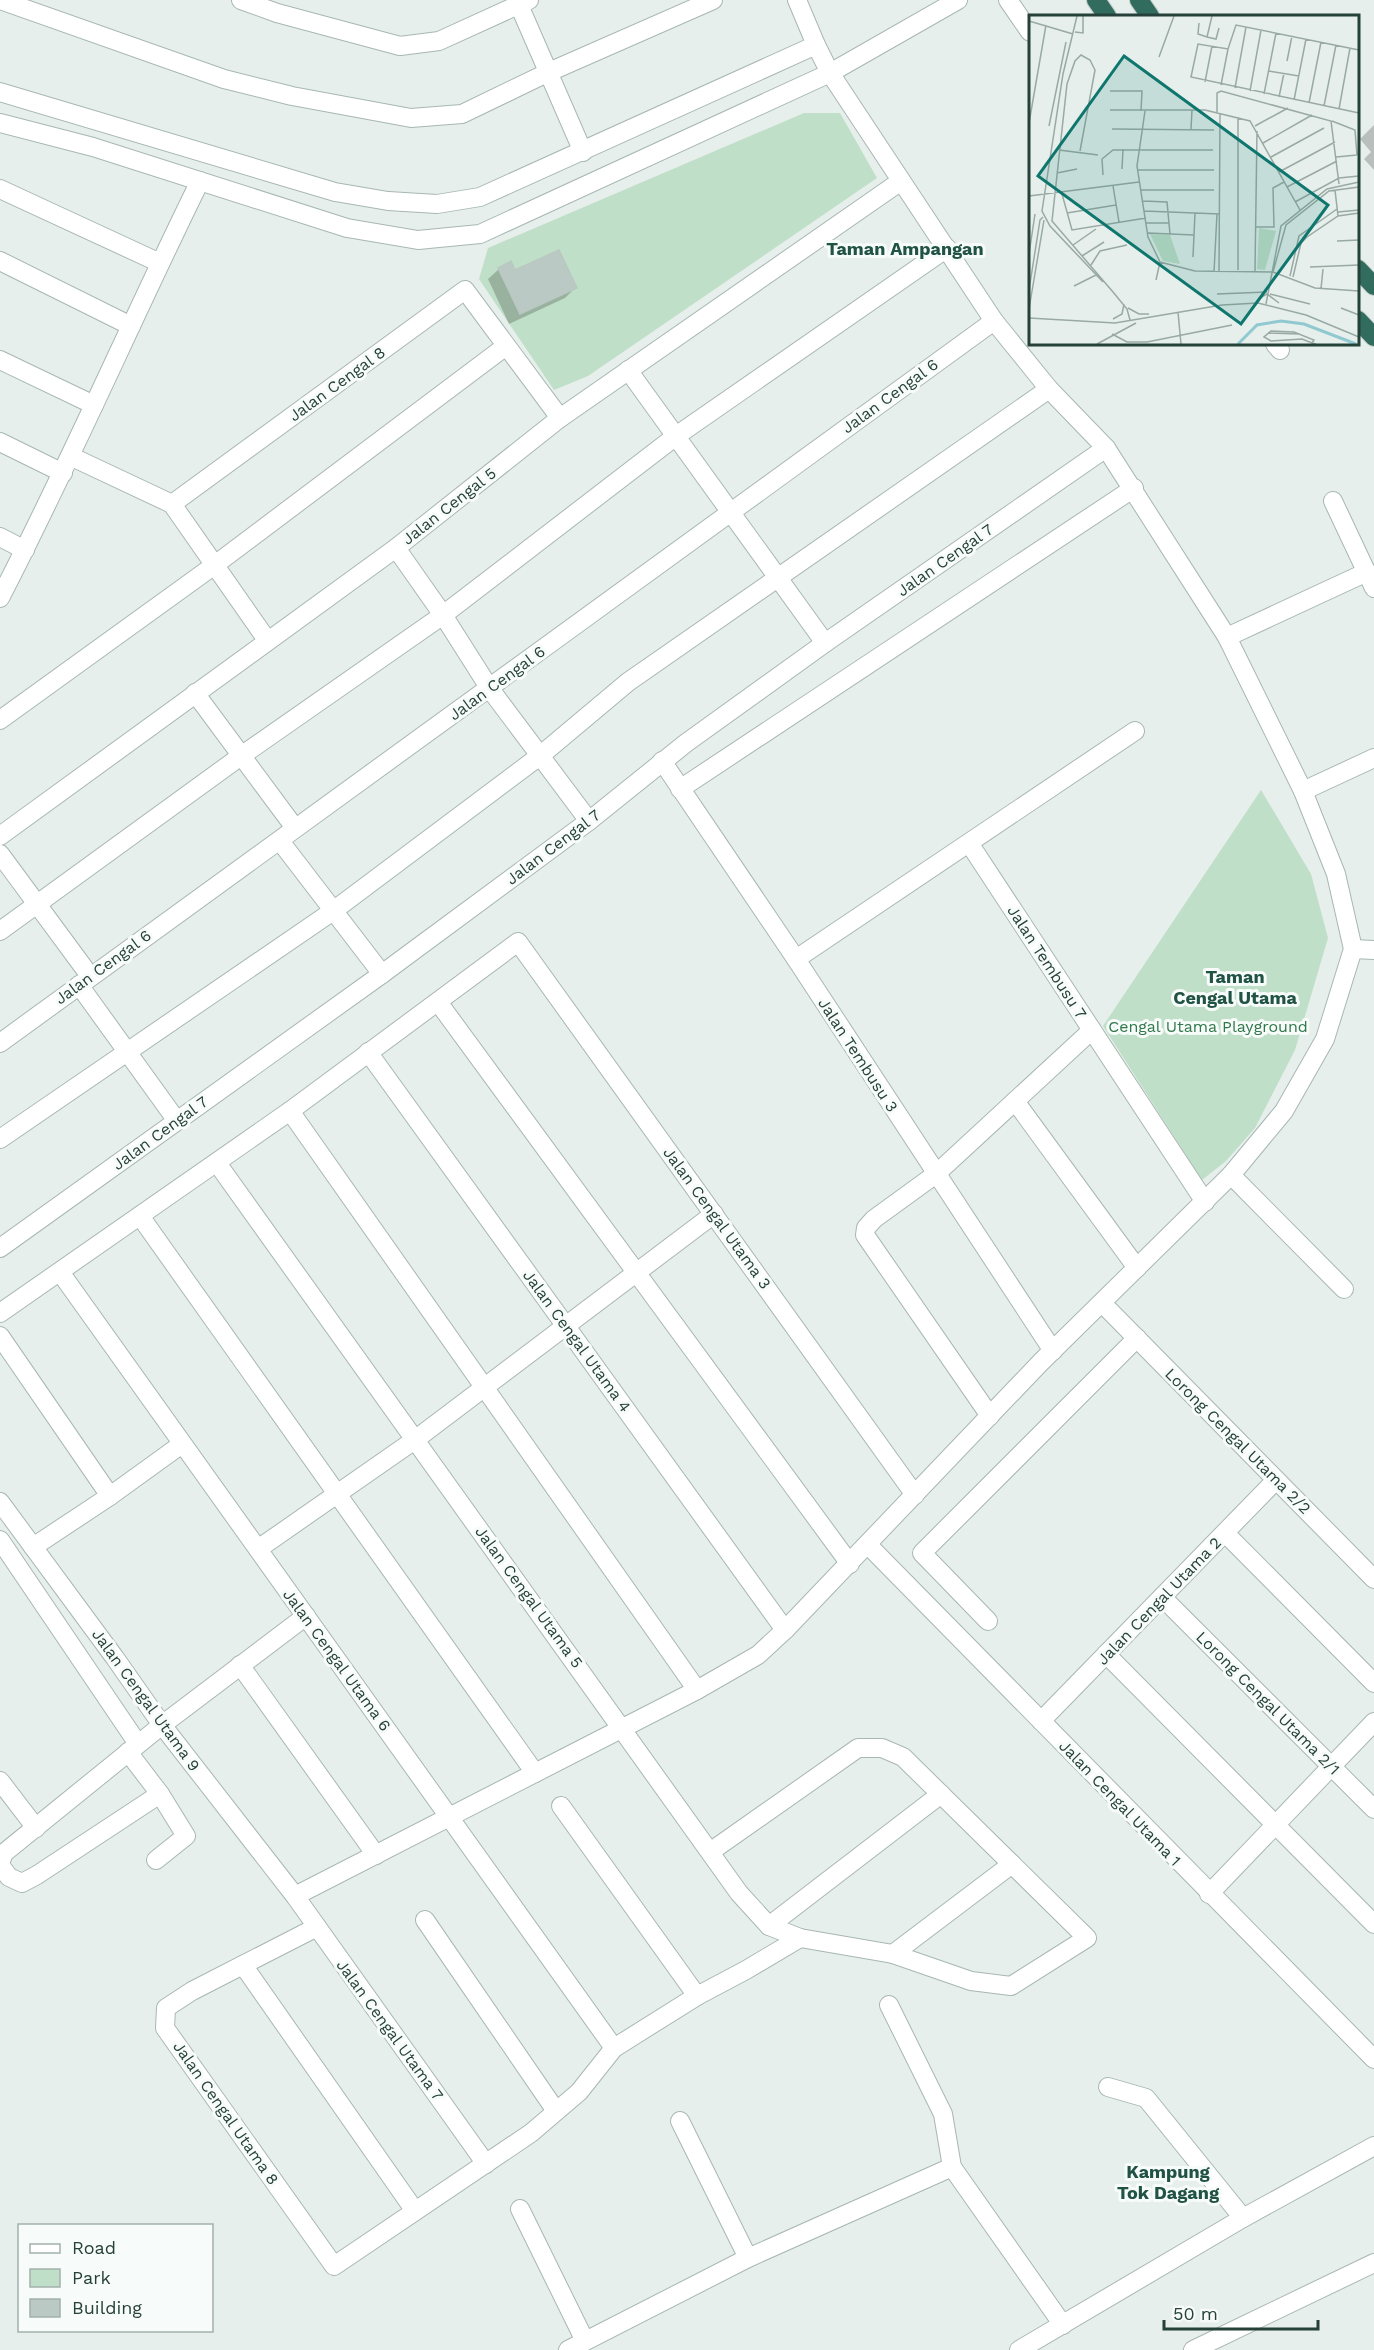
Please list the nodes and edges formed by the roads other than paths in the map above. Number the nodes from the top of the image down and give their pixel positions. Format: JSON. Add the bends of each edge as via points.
{"nodes":[{"id":1,"x":0,"y":0,"type":"edge"},
{"id":2,"x":241,"y":0,"type":"edge"},
{"id":3,"x":713,"y":0,"type":"edge"},
{"id":4,"x":797,"y":0,"type":"edge"},
{"id":5,"x":958,"y":0,"type":"edge"},
{"id":6,"x":1008,"y":0,"type":"edge"},
{"id":7,"x":1139,"y":0,"type":"edge"},
{"id":8,"x":524,"y":2,"type":"edge"},
{"id":9,"x":1149,"y":15,"type":"edge"},
{"id":10,"x":1029,"y":31,"type":"edge"},
{"id":11,"x":816,"y":45,"type":"junction"},
{"id":12,"x":549,"y":72,"type":"junction"},
{"id":13,"x":830,"y":73,"type":"junction"},
{"id":14,"x":0,"y":92,"type":"edge"},
{"id":15,"x":0,"y":123,"type":"edge"},
{"id":16,"x":583,"y":152,"type":"junction"},
{"id":17,"x":200,"y":181,"type":"junction"},
{"id":18,"x":902,"y":181,"type":"junction"},
{"id":19,"x":0,"y":189,"type":"edge"},
{"id":20,"x":946,"y":248,"type":"junction"},
{"id":21,"x":0,"y":261,"type":"edge"},
{"id":22,"x":160,"y":263,"type":"junction"},
{"id":23,"x":1359,"y":270,"type":"edge"},
{"id":24,"x":1374,"y":286,"type":"edge"},
{"id":25,"x":994,"y":321,"type":"junction"},
{"id":26,"x":1359,"y":321,"type":"edge"},
{"id":27,"x":131,"y":326,"type":"junction"},
{"id":28,"x":1374,"y":337,"type":"edge"},
{"id":29,"x":506,"y":346,"type":"junction"},
{"id":30,"x":0,"y":360,"type":"edge"},
{"id":31,"x":628,"y":370,"type":"junction"},
{"id":32,"x":1049,"y":389,"type":"junction"},
{"id":33,"x":94,"y":405,"type":"junction"},
{"id":34,"x":560,"y":418,"type":"junction"},
{"id":35,"x":676,"y":436,"type":"junction"},
{"id":36,"x":0,"y":442,"type":"edge"},
{"id":37,"x":1106,"y":448,"type":"junction"},
{"id":38,"x":66,"y":464,"type":"junction"},
{"id":39,"x":1134,"y":488,"type":"junction"},
{"id":40,"x":1333,"y":501,"type":"dead end"},
{"id":41,"x":172,"y":504,"type":"junction"},
{"id":42,"x":730,"y":511,"type":"junction"},
{"id":43,"x":0,"y":537,"type":"edge"},
{"id":44,"x":396,"y":548,"type":"junction"},
{"id":45,"x":25,"y":550,"type":"junction"},
{"id":46,"x":216,"y":564,"type":"junction"},
{"id":47,"x":777,"y":577,"type":"junction"},
{"id":48,"x":1370,"y":580,"type":"edge"},
{"id":49,"x":0,"y":598,"type":"edge"},
{"id":50,"x":443,"y":615,"type":"junction"},
{"id":51,"x":1227,"y":637,"type":"junction"},
{"id":52,"x":267,"y":640,"type":"junction"},
{"id":53,"x":825,"y":643,"type":"junction"},
{"id":54,"x":490,"y":689,"type":"junction"},
{"id":55,"x":195,"y":693,"type":"junction"},
{"id":56,"x":0,"y":720,"type":"edge"},
{"id":57,"x":1135,"y":731,"type":"dead end"},
{"id":58,"x":541,"y":755,"type":"junction"},
{"id":59,"x":241,"y":756,"type":"junction"},
{"id":60,"x":1374,"y":758,"type":"edge"},
{"id":61,"x":662,"y":761,"type":"junction"},
{"id":62,"x":681,"y":789,"type":"junction"},
{"id":63,"x":1303,"y":791,"type":"junction"},
{"id":64,"x":589,"y":821,"type":"junction"},
{"id":65,"x":295,"y":828,"type":"junction"},
{"id":66,"x":0,"y":836,"type":"edge"},
{"id":67,"x":280,"y":841,"type":"junction"},
{"id":68,"x":969,"y":843,"type":"junction"},
{"id":69,"x":0,"y":854,"type":"edge"},
{"id":70,"x":37,"y":905,"type":"junction"},
{"id":71,"x":333,"y":911,"type":"junction"},
{"id":72,"x":0,"y":931,"type":"edge"},
{"id":73,"x":1353,"y":948,"type":"junction"},
{"id":74,"x":1374,"y":950,"type":"edge"},
{"id":75,"x":795,"y":959,"type":"junction"},
{"id":76,"x":382,"y":974,"type":"junction"},
{"id":77,"x":85,"y":980,"type":"junction"},
{"id":78,"x":438,"y":1002,"type":"junction"},
{"id":79,"x":1092,"y":1030,"type":"junction"},
{"id":80,"x":0,"y":1042,"type":"edge"},
{"id":81,"x":368,"y":1052,"type":"junction"},
{"id":82,"x":126,"y":1053,"type":"junction"},
{"id":83,"x":1015,"y":1101,"type":"junction"},
{"id":84,"x":290,"y":1111,"type":"junction"},
{"id":85,"x":177,"y":1120,"type":"junction"},
{"id":86,"x":0,"y":1139,"type":"edge"},
{"id":87,"x":217,"y":1163,"type":"junction"},
{"id":88,"x":936,"y":1174,"type":"junction"},
{"id":89,"x":1231,"y":1175,"type":"junction"},
{"id":90,"x":1205,"y":1202,"type":"junction"},
{"id":91,"x":714,"y":1214,"type":"junction"},
{"id":92,"x":140,"y":1216,"type":"junction"},
{"id":93,"x":0,"y":1248,"type":"edge"},
{"id":94,"x":1137,"y":1268,"type":"junction"},
{"id":95,"x":60,"y":1272,"type":"junction"},
{"id":96,"x":637,"y":1274,"type":"junction"},
{"id":97,"x":1344,"y":1289,"type":"dead end"},
{"id":98,"x":1102,"y":1303,"type":"junction"},
{"id":99,"x":0,"y":1313,"type":"edge"},
{"id":100,"x":567,"y":1327,"type":"junction"},
{"id":101,"x":0,"y":1336,"type":"edge"},
{"id":102,"x":1137,"y":1338,"type":"junction"},
{"id":103,"x":1053,"y":1351,"type":"junction"},
{"id":104,"x":484,"y":1388,"type":"junction"},
{"id":105,"x":990,"y":1416,"type":"junction"},
{"id":106,"x":416,"y":1439,"type":"junction"},
{"id":107,"x":182,"y":1444,"type":"junction"},
{"id":108,"x":1276,"y":1480,"type":"junction"},
{"id":109,"x":337,"y":1494,"type":"junction"},
{"id":110,"x":915,"y":1495,"type":"junction"},
{"id":111,"x":110,"y":1496,"type":"junction"},
{"id":112,"x":0,"y":1502,"type":"edge"},
{"id":113,"x":1225,"y":1533,"type":"junction"},
{"id":114,"x":868,"y":1545,"type":"junction"},
{"id":115,"x":33,"y":1547,"type":"junction"},
{"id":116,"x":258,"y":1549,"type":"junction"},
{"id":117,"x":3,"y":1550,"type":"edge"},
{"id":118,"x":850,"y":1564,"type":"junction"},
{"id":119,"x":1374,"y":1579,"type":"edge"},
{"id":120,"x":1162,"y":1598,"type":"junction"},
{"id":121,"x":306,"y":1616,"type":"junction"},
{"id":122,"x":988,"y":1621,"type":"dead end"},
{"id":123,"x":785,"y":1630,"type":"junction"},
{"id":124,"x":1106,"y":1654,"type":"junction"},
{"id":125,"x":240,"y":1665,"type":"junction"},
{"id":126,"x":1374,"y":1683,"type":"edge"},
{"id":127,"x":697,"y":1690,"type":"junction"},
{"id":128,"x":1041,"y":1721,"type":"junction"},
{"id":129,"x":1374,"y":1722,"type":"edge"},
{"id":130,"x":162,"y":1725,"type":"junction"},
{"id":131,"x":623,"y":1728,"type":"junction"},
{"id":132,"x":133,"y":1748,"type":"junction"},
{"id":133,"x":1331,"y":1767,"type":"junction"},
{"id":134,"x":535,"y":1773,"type":"junction"},
{"id":135,"x":0,"y":1781,"type":"edge"},
{"id":136,"x":160,"y":1794,"type":"junction"},
{"id":137,"x":941,"y":1794,"type":"junction"},
{"id":138,"x":561,"y":1806,"type":"dead end"},
{"id":139,"x":1374,"y":1809,"type":"edge"},
{"id":140,"x":449,"y":1817,"type":"junction"},
{"id":141,"x":1275,"y":1826,"type":"junction"},
{"id":142,"x":36,"y":1828,"type":"junction"},
{"id":143,"x":710,"y":1852,"type":"junction"},
{"id":144,"x":376,"y":1855,"type":"junction"},
{"id":145,"x":156,"y":1860,"type":"dead end"},
{"id":146,"x":0,"y":1864,"type":"edge"},
{"id":147,"x":1012,"y":1864,"type":"junction"},
{"id":148,"x":1209,"y":1894,"type":"junction"},
{"id":149,"x":295,"y":1896,"type":"junction"},
{"id":150,"x":424,"y":1920,"type":"dead end"},
{"id":151,"x":1374,"y":1924,"type":"edge"},
{"id":152,"x":769,"y":1926,"type":"junction"},
{"id":153,"x":317,"y":1927,"type":"junction"},
{"id":154,"x":800,"y":1938,"type":"junction"},
{"id":155,"x":893,"y":1954,"type":"junction"},
{"id":156,"x":243,"y":1965,"type":"junction"},
{"id":157,"x":697,"y":1996,"type":"junction"},
{"id":158,"x":889,"y":2005,"type":"dead end"},
{"id":159,"x":614,"y":2048,"type":"junction"},
{"id":160,"x":1374,"y":2059,"type":"edge"},
{"id":161,"x":1108,"y":2087,"type":"dead end"},
{"id":162,"x":556,"y":2111,"type":"junction"},
{"id":163,"x":680,"y":2121,"type":"dead end"},
{"id":164,"x":1374,"y":2146,"type":"edge"},
{"id":165,"x":486,"y":2164,"type":"junction"},
{"id":166,"x":952,"y":2167,"type":"junction"},
{"id":167,"x":520,"y":2209,"type":"dead end"},
{"id":168,"x":416,"y":2211,"type":"junction"},
{"id":169,"x":1244,"y":2218,"type":"junction"},
{"id":170,"x":748,"y":2258,"type":"junction"},
{"id":171,"x":1374,"y":2263,"type":"edge"},
{"id":172,"x":1063,"y":2325,"type":"junction"},
{"id":173,"x":585,"y":2341,"type":"junction"},
{"id":174,"x":568,"y":2350,"type":"edge"},
{"id":175,"x":1019,"y":2350,"type":"edge"},
{"id":176,"x":1193,"y":2350,"type":"edge"}],
"edges":[{"from":1,"to":12,"type":"street","via":[[224,79],[411,118],[462,114]]},
{"from":2,"to":8,"type":"street","via":[[400,46],[439,41]]},
{"from":3,"to":12,"type":"street"},
{"from":4,"to":11,"type":"street"},
{"from":5,"to":13,"type":"street"},
{"from":6,"to":10,"type":"street"},
{"from":7,"to":9,"type":"highway"},
{"from":8,"to":12,"type":"street"},
{"from":11,"to":13,"type":"street"},
{"from":11,"to":16,"type":"street"},
{"from":12,"to":16,"type":"street"},
{"from":13,"to":17,"type":"street","via":[[480,234],[418,240],[347,228]]},
{"from":13,"to":18,"type":"street"},
{"from":14,"to":16,"type":"street","via":[[335,192],[388,201],[437,204],[480,197]]},
{"from":15,"to":17,"type":"street"},
{"from":17,"to":22,"type":"street"},
{"from":18,"to":20,"type":"street"},
{"from":18,"to":31,"type":"street","name":"Jalan Cengal 5"},
{"from":19,"to":22,"type":"street"},
{"from":20,"to":25,"type":"street"},
{"from":20,"to":35,"type":"street"},
{"from":21,"to":27,"type":"street"},
{"from":22,"to":27,"type":"street"},
{"from":23,"to":24,"type":"highway"},
{"from":25,"to":32,"type":"street"},
{"from":25,"to":42,"type":"street","name":"Jalan Cengal 6"},
{"from":26,"to":28,"type":"highway"},
{"from":27,"to":33,"type":"street"},
{"from":29,"to":34,"type":"street","name":"Jalan Cengal 8"},
{"from":29,"to":41,"type":"street","name":"Jalan Cengal 8","via":[[465,290]]},
{"from":29,"to":46,"type":"street"},
{"from":30,"to":33,"type":"street"},
{"from":31,"to":34,"type":"street","name":"Jalan Cengal 5"},
{"from":31,"to":35,"type":"street"},
{"from":32,"to":37,"type":"street"},
{"from":32,"to":47,"type":"street"},
{"from":33,"to":38,"type":"street"},
{"from":34,"to":44,"type":"street","name":"Jalan Cengal 5"},
{"from":35,"to":42,"type":"street"},
{"from":35,"to":50,"type":"street"},
{"from":36,"to":38,"type":"street"},
{"from":37,"to":39,"type":"street"},
{"from":37,"to":53,"type":"street","name":"Jalan Cengal 7"},
{"from":38,"to":41,"type":"street"},
{"from":38,"to":45,"type":"street"},
{"from":39,"to":51,"type":"street"},
{"from":39,"to":62,"type":"street"},
{"from":40,"to":48,"type":"street"},
{"from":41,"to":46,"type":"street"},
{"from":42,"to":47,"type":"street"},
{"from":42,"to":54,"type":"street","name":"Jalan Cengal 6"},
{"from":43,"to":45,"type":"street"},
{"from":44,"to":50,"type":"street"},
{"from":44,"to":52,"type":"street","name":"Jalan Cengal 5"},
{"from":45,"to":49,"type":"street"},
{"from":46,"to":52,"type":"street"},
{"from":46,"to":56,"type":"street"},
{"from":47,"to":53,"type":"street"},
{"from":47,"to":58,"type":"street","via":[[628,682]]},
{"from":48,"to":51,"type":"street"},
{"from":50,"to":54,"type":"street"},
{"from":50,"to":59,"type":"street"},
{"from":51,"to":63,"type":"street"},
{"from":52,"to":55,"type":"street","name":"Jalan Cengal 5"},
{"from":53,"to":61,"type":"street","name":"Jalan Cengal 7"},
{"from":54,"to":58,"type":"street"},
{"from":54,"to":65,"type":"street","name":"Jalan Cengal 6"},
{"from":55,"to":59,"type":"street"},
{"from":55,"to":66,"type":"street","name":"Jalan Cengal 5"},
{"from":57,"to":68,"type":"street"},
{"from":58,"to":64,"type":"street"},
{"from":58,"to":71,"type":"street"},
{"from":59,"to":65,"type":"street"},
{"from":59,"to":70,"type":"street"},
{"from":60,"to":63,"type":"street"},
{"from":61,"to":62,"type":"street","name":"Jalan Tembusu 3"},
{"from":61,"to":64,"type":"street","name":"Jalan Cengal 7"},
{"from":62,"to":75,"type":"street","name":"Jalan Tembusu 3"},
{"from":63,"to":73,"type":"street","via":[[1336,874]]},
{"from":64,"to":76,"type":"street","name":"Jalan Cengal 7"},
{"from":65,"to":67,"type":"street","name":"Jalan Cengal 6"},
{"from":67,"to":71,"type":"street"},
{"from":67,"to":77,"type":"street","name":"Jalan Cengal 6"},
{"from":68,"to":75,"type":"street"},
{"from":68,"to":79,"type":"street","name":"Jalan Tembusu 7"},
{"from":69,"to":70,"type":"street"},
{"from":70,"to":72,"type":"street"},
{"from":70,"to":77,"type":"street"},
{"from":71,"to":76,"type":"street"},
{"from":71,"to":82,"type":"street"},
{"from":73,"to":74,"type":"street"},
{"from":73,"to":89,"type":"street","via":[[1324,1039],[1284,1111]]},
{"from":75,"to":88,"type":"street","name":"Jalan Tembusu 3"},
{"from":76,"to":85,"type":"street","name":"Jalan Cengal 7"},
{"from":77,"to":80,"type":"street","name":"Jalan Cengal 6"},
{"from":77,"to":82,"type":"street"},
{"from":78,"to":81,"type":"street"},
{"from":78,"to":91,"type":"street","name":"Jalan Cengal Utama 3","via":[[518,942]]},
{"from":78,"to":96,"type":"street"},
{"from":79,"to":83,"type":"street"},
{"from":79,"to":90,"type":"street","name":"Jalan Tembusu 7"},
{"from":81,"to":84,"type":"street"},
{"from":81,"to":100,"type":"street","name":"Jalan Cengal Utama 4"},
{"from":82,"to":85,"type":"street"},
{"from":82,"to":86,"type":"street"},
{"from":83,"to":88,"type":"street"},
{"from":83,"to":94,"type":"street"},
{"from":84,"to":87,"type":"street"},
{"from":84,"to":104,"type":"street"},
{"from":85,"to":93,"type":"street","name":"Jalan Cengal 7"},
{"from":87,"to":92,"type":"street"},
{"from":87,"to":106,"type":"street","name":"Jalan Cengal Utama 5"},
{"from":88,"to":103,"type":"street","name":"Jalan Tembusu 3"},
{"from":88,"to":105,"type":"street","via":[[874,1219],[865,1235]]},
{"from":89,"to":90,"type":"street"},
{"from":89,"to":97,"type":"street"},
{"from":90,"to":94,"type":"street"},
{"from":91,"to":96,"type":"street"},
{"from":91,"to":110,"type":"street","name":"Jalan Cengal Utama 3"},
{"from":92,"to":95,"type":"street"},
{"from":92,"to":109,"type":"street"},
{"from":94,"to":98,"type":"street"},
{"from":95,"to":99,"type":"street"},
{"from":95,"to":107,"type":"street","name":"Jalan Cengal Utama 6"},
{"from":96,"to":100,"type":"street"},
{"from":96,"to":118,"type":"street"},
{"from":98,"to":102,"type":"street","name":"Lorong Cengal Utama 2/2"},
{"from":98,"to":103,"type":"street"},
{"from":100,"to":104,"type":"street"},
{"from":100,"to":123,"type":"street","name":"Jalan Cengal Utama 4"},
{"from":101,"to":111,"type":"street"},
{"from":102,"to":108,"type":"street","name":"Lorong Cengal Utama 2/2"},
{"from":102,"to":122,"type":"street","via":[[922,1554]]},
{"from":103,"to":105,"type":"street"},
{"from":104,"to":106,"type":"street"},
{"from":104,"to":127,"type":"street"},
{"from":105,"to":110,"type":"street"},
{"from":106,"to":109,"type":"street"},
{"from":106,"to":131,"type":"street","name":"Jalan Cengal Utama 5"},
{"from":107,"to":111,"type":"street"},
{"from":107,"to":116,"type":"street","name":"Jalan Cengal Utama 6"},
{"from":108,"to":113,"type":"street","name":"Jalan Cengal Utama 2"},
{"from":108,"to":119,"type":"street","name":"Lorong Cengal Utama 2/2"},
{"from":109,"to":116,"type":"street"},
{"from":109,"to":134,"type":"street"},
{"from":110,"to":114,"type":"street"},
{"from":111,"to":115,"type":"street"},
{"from":112,"to":115,"type":"street","name":"Jalan Cengal Utama 9"},
{"from":113,"to":120,"type":"street","name":"Jalan Cengal Utama 2"},
{"from":113,"to":126,"type":"street"},
{"from":114,"to":118,"type":"street"},
{"from":114,"to":128,"type":"street","name":"Jalan Cengal Utama 1"},
{"from":115,"to":130,"type":"street","name":"Jalan Cengal Utama 9"},
{"from":116,"to":121,"type":"street","name":"Jalan Cengal Utama 6"},
{"from":117,"to":132,"type":"street"},
{"from":118,"to":123,"type":"street"},
{"from":120,"to":124,"type":"street","name":"Jalan Cengal Utama 2"},
{"from":120,"to":133,"type":"street","name":"Lorong Cengal Utama 2/1"},
{"from":121,"to":125,"type":"street"},
{"from":121,"to":140,"type":"street","name":"Jalan Cengal Utama 6"},
{"from":123,"to":127,"type":"street","via":[[758,1655]]},
{"from":124,"to":128,"type":"street","name":"Jalan Cengal Utama 2"},
{"from":124,"to":141,"type":"street"},
{"from":125,"to":130,"type":"street"},
{"from":125,"to":144,"type":"street"},
{"from":127,"to":131,"type":"street"},
{"from":128,"to":148,"type":"street","name":"Jalan Cengal Utama 1"},
{"from":129,"to":133,"type":"street"},
{"from":130,"to":132,"type":"street"},
{"from":130,"to":149,"type":"street","name":"Jalan Cengal Utama 9"},
{"from":131,"to":134,"type":"street"},
{"from":131,"to":143,"type":"street","name":"Jalan Cengal Utama 5"},
{"from":132,"to":136,"type":"street"},
{"from":132,"to":142,"type":"street"},
{"from":133,"to":139,"type":"street","name":"Lorong Cengal Utama 2/1"},
{"from":133,"to":141,"type":"street"},
{"from":134,"to":140,"type":"street"},
{"from":135,"to":142,"type":"street"},
{"from":136,"to":145,"type":"street","via":[[186,1836]]},
{"from":136,"to":146,"type":"street","via":[[22,1883],[9,1877]]},
{"from":137,"to":143,"type":"street","via":[[903,1757],[882,1748],[858,1748]]},
{"from":137,"to":147,"type":"street"},
{"from":137,"to":152,"type":"street"},
{"from":138,"to":157,"type":"street"},
{"from":140,"to":144,"type":"street"},
{"from":140,"to":159,"type":"street","name":"Jalan Cengal Utama 6"},
{"from":141,"to":148,"type":"street"},
{"from":141,"to":151,"type":"street"},
{"from":142,"to":146,"type":"street","via":[[4,1853]]},
{"from":143,"to":152,"type":"street","name":"Jalan Cengal Utama 5"},
{"from":144,"to":149,"type":"street"},
{"from":147,"to":155,"type":"street"},
{"from":147,"to":155,"type":"street","name":"Jalan Cengal Utama 5","via":[[1087,1938],[1011,1986],[971,1981]]},
{"from":148,"to":160,"type":"street","name":"Jalan Cengal Utama 1"},
{"from":149,"to":153,"type":"street","name":"Jalan Cengal Utama 7"},
{"from":150,"to":162,"type":"street"},
{"from":152,"to":154,"type":"street","name":"Jalan Cengal Utama 5"},
{"from":153,"to":156,"type":"street","name":"Jalan Cengal Utama 8"},
{"from":153,"to":165,"type":"street","name":"Jalan Cengal Utama 7"},
{"from":154,"to":155,"type":"street","name":"Jalan Cengal Utama 5"},
{"from":154,"to":157,"type":"street"},
{"from":156,"to":168,"type":"street"},
{"from":156,"to":168,"type":"street","name":"Jalan Cengal Utama 8","via":[[166,2008],[165,2028],[334,2266]]},
{"from":157,"to":159,"type":"street"},
{"from":158,"to":166,"type":"street","via":[[943,2114]]},
{"from":159,"to":162,"type":"street","via":[[579,2092]]},
{"from":161,"to":169,"type":"street","via":[[1146,2098]]},
{"from":162,"to":165,"type":"street"},
{"from":163,"to":170,"type":"street"},
{"from":164,"to":169,"type":"street"},
{"from":165,"to":168,"type":"street"},
{"from":166,"to":170,"type":"street"},
{"from":166,"to":172,"type":"street"},
{"from":167,"to":173,"type":"street"},
{"from":169,"to":172,"type":"street"},
{"from":170,"to":173,"type":"street"},
{"from":171,"to":176,"type":"street"},
{"from":172,"to":175,"type":"street"},
{"from":173,"to":174,"type":"street"}]}
